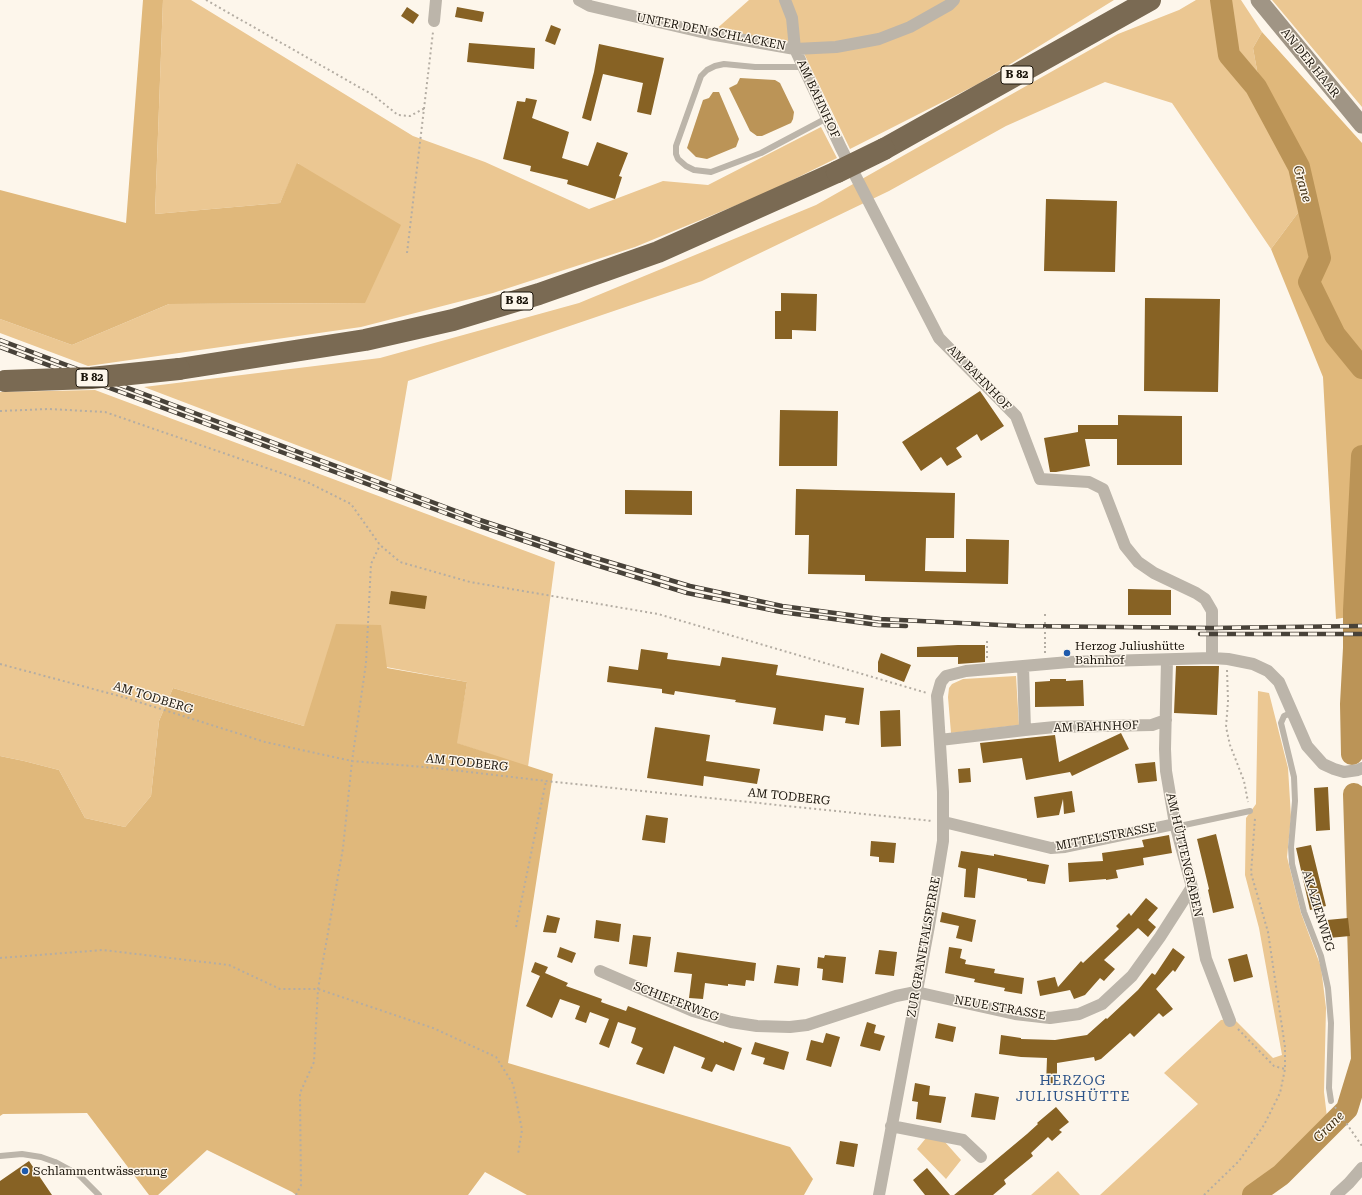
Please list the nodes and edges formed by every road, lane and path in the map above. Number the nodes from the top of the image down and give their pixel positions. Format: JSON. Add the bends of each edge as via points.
{"nodes":[{"id":1,"x":206,"y":0,"type":"edge"},
{"id":2,"x":436,"y":0,"type":"edge"},
{"id":3,"x":580,"y":0,"type":"edge"},
{"id":4,"x":785,"y":0,"type":"edge"},
{"id":5,"x":954,"y":0,"type":"edge"},
{"id":6,"x":1150,"y":0,"type":"edge"},
{"id":7,"x":1259,"y":0,"type":"edge"},
{"id":8,"x":434,"y":21,"type":"joint"},
{"id":9,"x":795,"y":48,"type":"junction"},
{"id":10,"x":804,"y":67,"type":"junction"},
{"id":11,"x":425,"y":108,"type":"junction"},
{"id":12,"x":827,"y":118,"type":"junction"},
{"id":13,"x":1362,"y":125,"type":"edge"},
{"id":14,"x":407,"y":253,"type":"dead end"},
{"id":15,"x":2,"y":381,"type":"edge"},
{"id":16,"x":0,"y":411,"type":"edge"},
{"id":17,"x":380,"y":545,"type":"junction"},
{"id":18,"x":1045,"y":614,"type":"dead end"},
{"id":19,"x":987,"y":641,"type":"dead end"},
{"id":20,"x":1045,"y":644,"type":"dead end"},
{"id":21,"x":1212,"y":658,"type":"junction"},
{"id":22,"x":1228,"y":659,"type":"junction"},
{"id":23,"x":1166,"y":660,"type":"junction"},
{"id":24,"x":0,"y":664,"type":"edge"},
{"id":25,"x":1023,"y":666,"type":"junction"},
{"id":26,"x":987,"y":670,"type":"junction"},
{"id":27,"x":937,"y":696,"type":"junction"},
{"id":28,"x":1293,"y":712,"type":"junction"},
{"id":29,"x":1166,"y":720,"type":"junction"},
{"id":30,"x":1025,"y":730,"type":"junction"},
{"id":31,"x":940,"y":740,"type":"junction"},
{"id":32,"x":352,"y":761,"type":"junction"},
{"id":33,"x":1362,"y":768,"type":"edge"},
{"id":34,"x":546,"y":781,"type":"junction"},
{"id":35,"x":1250,"y":811,"type":"junction"},
{"id":36,"x":944,"y":822,"type":"junction"},
{"id":37,"x":1175,"y":825,"type":"junction"},
{"id":38,"x":1192,"y":887,"type":"junction"},
{"id":39,"x":516,"y":927,"type":"dead end"},
{"id":40,"x":0,"y":958,"type":"edge"},
{"id":41,"x":600,"y":971,"type":"dead end"},
{"id":42,"x":318,"y":990,"type":"junction"},
{"id":43,"x":916,"y":992,"type":"junction"},
{"id":44,"x":1230,"y":1021,"type":"joint"},
{"id":45,"x":1285,"y":1069,"type":"junction"},
{"id":46,"x":1331,"y":1101,"type":"joint"},
{"id":47,"x":891,"y":1126,"type":"junction"},
{"id":48,"x":1362,"y":1146,"type":"edge"},
{"id":49,"x":518,"y":1154,"type":"dead end"},
{"id":50,"x":0,"y":1156,"type":"edge"},
{"id":51,"x":981,"y":1157,"type":"dead end"},
{"id":52,"x":1362,"y":1168,"type":"edge"},
{"id":53,"x":99,"y":1195,"type":"edge"},
{"id":54,"x":296,"y":1195,"type":"edge"},
{"id":55,"x":879,"y":1195,"type":"edge"},
{"id":56,"x":1204,"y":1195,"type":"edge"},
{"id":57,"x":1336,"y":1195,"type":"edge"}],
"edges":[{"from":1,"to":11,"type":"path","via":[[373,95],[398,115],[410,116]]},
{"from":2,"to":8,"type":"street"},
{"from":3,"to":9,"type":"street","name":"UNTER DEN SCHLACKEN","via":[[590,6],[710,34]]},
{"from":4,"to":9,"type":"street","name":"AM BAHNHOF","via":[[792,18]]},
{"from":5,"to":9,"type":"street","name":"UNTER DEN SCHLACKEN","via":[[910,27],[878,39],[836,47]]},
{"from":6,"to":15,"type":"highway","number":"B 82","bridge":true,"via":[[884,149],[837,172],[658,252],[539,294],[453,320],[365,340],[179,369],[90,378]]},
{"from":7,"to":13,"type":"street","name":"AN DER HAAR"},
{"from":8,"to":11,"type":"path"},
{"from":9,"to":10,"type":"street","name":"AM BAHNHOF"},
{"from":10,"to":12,"type":"street","name":"AM BAHNHOF"},
{"from":10,"to":12,"type":"lane","via":[[724,64],[707,70],[701,76],[676,146],[678,159],[694,170],[711,172],[761,153]]},
{"from":11,"to":14,"type":"path"},
{"from":12,"to":21,"type":"street","name":"AM BAHNHOF","via":[[939,338],[1016,416],[1040,479],[1089,482],[1103,489],[1125,546],[1138,562],[1205,599],[1212,611]]},
{"from":16,"to":17,"type":"path","via":[[49,409],[105,412],[307,482],[351,504]]},
{"from":17,"to":27,"type":"path","via":[[400,562],[470,582],[658,614]]},
{"from":17,"to":32,"type":"path","via":[[371,564],[366,662]]},
{"from":18,"to":20,"type":"path","bridge":true},
{"from":19,"to":26,"type":"path"},
{"from":21,"to":22,"type":"street"},
{"from":21,"to":23,"type":"street"},
{"from":22,"to":28,"type":"street","via":[[1253,664],[1268,671],[1279,682]]},
{"from":22,"to":35,"type":"path","via":[[1226,727],[1244,781]]},
{"from":23,"to":25,"type":"street","via":[[1069,662]]},
{"from":23,"to":29,"type":"street","name":"AM HÜTTENGRABEN"},
{"from":24,"to":32,"type":"path","name":"AM TODBERG","via":[[123,698],[265,742]]},
{"from":25,"to":26,"type":"street"},
{"from":25,"to":30,"type":"street"},
{"from":26,"to":27,"type":"street","via":[[966,671],[946,676],[941,682]]},
{"from":27,"to":31,"type":"street","name":"ZUR GRANETALSPERRE"},
{"from":28,"to":33,"type":"street","via":[[1308,746],[1323,764],[1344,772]]},
{"from":28,"to":46,"type":"lane","name":"AKAZIENWEG","via":[[1284,716],[1281,723],[1294,777],[1292,864],[1328,988],[1331,1023]]},
{"from":29,"to":30,"type":"street","name":"AM BAHNHOF","via":[[1152,725]]},
{"from":29,"to":37,"type":"street","name":"AM HÜTTENGRABEN","via":[[1166,771]]},
{"from":30,"to":31,"type":"street","name":"AM BAHNHOF"},
{"from":31,"to":36,"type":"street","name":"ZUR GRANETALSPERRE"},
{"from":32,"to":34,"type":"path","name":"AM TODBERG"},
{"from":32,"to":42,"type":"path","via":[[343,848]]},
{"from":34,"to":36,"type":"path","name":"AM TODBERG"},
{"from":34,"to":39,"type":"path"},
{"from":35,"to":37,"type":"lane"},
{"from":35,"to":45,"type":"path","via":[[1255,816],[1251,874],[1268,932],[1285,1047]]},
{"from":36,"to":37,"type":"street","name":"MITTELSTRASSE","via":[[1051,848]]},
{"from":36,"to":43,"type":"street","name":"ZUR GRANETALSPERRE","via":[[943,841]]},
{"from":37,"to":38,"type":"street","name":"AM HÜTTENGRABEN"},
{"from":38,"to":43,"type":"street","name":"NEUE STRASSE","via":[[1132,976],[1102,1004],[1078,1014],[1050,1018],[1015,1014]]},
{"from":38,"to":44,"type":"street","name":"AM HÜTTENGRABEN","via":[[1206,959]]},
{"from":40,"to":42,"type":"path","via":[[103,950],[229,965],[280,990]]},
{"from":41,"to":43,"type":"street","name":"SCHIEFERWEG","via":[[693,1011],[731,1022],[757,1026],[807,1025]]},
{"from":42,"to":49,"type":"path","via":[[433,1028],[496,1057],[513,1084],[522,1130]]},
{"from":42,"to":54,"type":"path","via":[[314,1062],[300,1093],[301,1185]]},
{"from":43,"to":47,"type":"street","name":"ZUR GRANETALSPERRE"},
{"from":44,"to":45,"type":"path","via":[[1274,1066]]},
{"from":45,"to":56,"type":"path","via":[[1280,1093],[1264,1125],[1239,1161]]},
{"from":46,"to":48,"type":"path"},
{"from":47,"to":51,"type":"street","via":[[963,1140]]},
{"from":47,"to":55,"type":"street","name":"ZUR GRANETALSPERRE"},
{"from":50,"to":53,"type":"lane","via":[[22,1154],[56,1162],[79,1175]]},
{"from":52,"to":57,"type":"street"}]}
